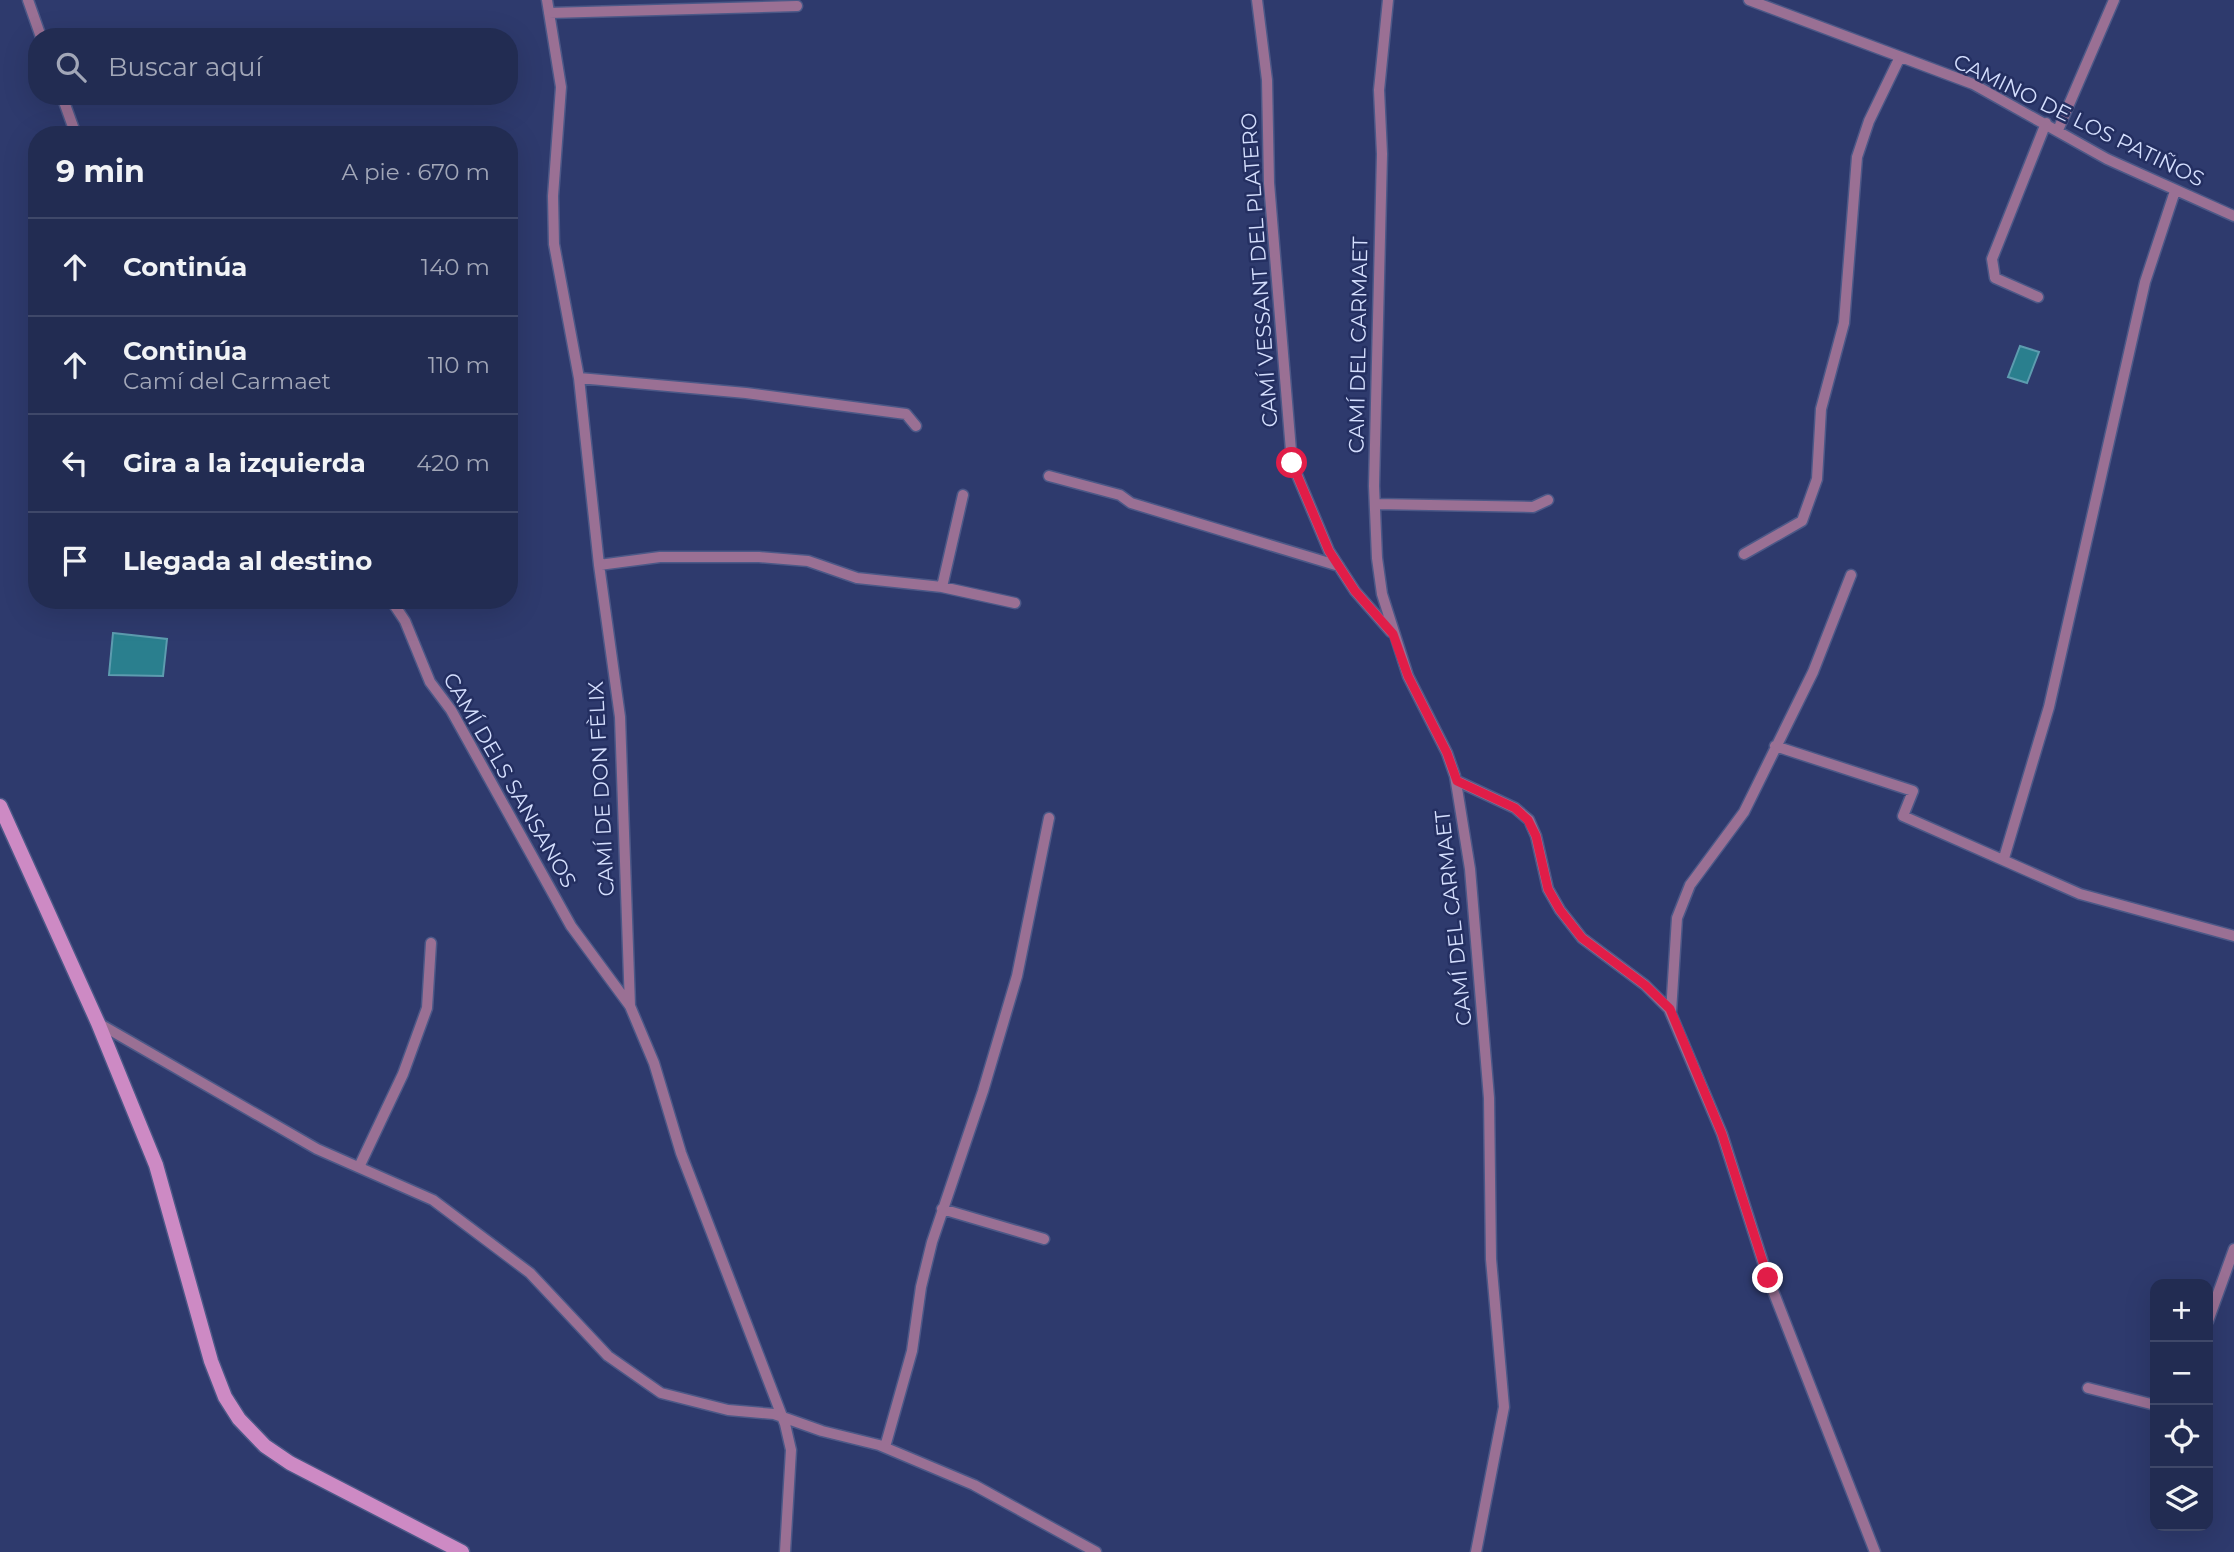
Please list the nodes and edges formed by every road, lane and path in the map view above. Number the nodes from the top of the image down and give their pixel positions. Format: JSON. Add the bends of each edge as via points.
{"nodes":[{"id":1,"x":28,"y":0,"type":"edge"},
{"id":2,"x":547,"y":0,"type":"edge"},
{"id":3,"x":1257,"y":0,"type":"edge"},
{"id":4,"x":1388,"y":0,"type":"edge"},
{"id":5,"x":1749,"y":0,"type":"edge"},
{"id":6,"x":2114,"y":0,"type":"edge"},
{"id":7,"x":797,"y":6,"type":"dead end"},
{"id":8,"x":549,"y":13,"type":"junction"},
{"id":9,"x":38,"y":28,"type":"edge"},
{"id":10,"x":1900,"y":57,"type":"junction"},
{"id":11,"x":65,"y":105,"type":"edge"},
{"id":12,"x":2046,"y":123,"type":"junction"},
{"id":13,"x":73,"y":126,"type":"edge"},
{"id":14,"x":2058,"y":130,"type":"junction"},
{"id":15,"x":2175,"y":191,"type":"junction"},
{"id":16,"x":2234,"y":216,"type":"edge"},
{"id":17,"x":2038,"y":297,"type":"dead end"},
{"id":18,"x":579,"y":378,"type":"junction"},
{"id":19,"x":916,"y":426,"type":"dead end"},
{"id":20,"x":1049,"y":476,"type":"dead end"},
{"id":21,"x":963,"y":495,"type":"dead end"},
{"id":22,"x":1548,"y":500,"type":"dead end"},
{"id":23,"x":1375,"y":504,"type":"junction"},
{"id":24,"x":1744,"y":554,"type":"dead end"},
{"id":25,"x":599,"y":565,"type":"junction"},
{"id":26,"x":1339,"y":566,"type":"junction"},
{"id":27,"x":1851,"y":575,"type":"dead end"},
{"id":28,"x":942,"y":587,"type":"junction"},
{"id":29,"x":1015,"y":603,"type":"dead end"},
{"id":30,"x":397,"y":609,"type":"edge"},
{"id":31,"x":1393,"y":634,"type":"junction"},
{"id":32,"x":1775,"y":746,"type":"junction"},
{"id":33,"x":1457,"y":781,"type":"junction"},
{"id":34,"x":0,"y":806,"type":"edge"},
{"id":35,"x":1049,"y":818,"type":"dead end"},
{"id":36,"x":2004,"y":858,"type":"junction"},
{"id":37,"x":2234,"y":936,"type":"edge"},
{"id":38,"x":431,"y":943,"type":"dead end"},
{"id":39,"x":630,"y":1006,"type":"junction"},
{"id":40,"x":1671,"y":1012,"type":"junction"},
{"id":41,"x":98,"y":1023,"type":"junction"},
{"id":42,"x":359,"y":1167,"type":"junction"},
{"id":43,"x":942,"y":1209,"type":"junction"},
{"id":44,"x":1044,"y":1239,"type":"dead end"},
{"id":45,"x":2234,"y":1249,"type":"edge"},
{"id":46,"x":2213,"y":1307,"type":"edge"},
{"id":47,"x":2088,"y":1388,"type":"dead end"},
{"id":48,"x":2150,"y":1404,"type":"edge"},
{"id":49,"x":782,"y":1417,"type":"junction"},
{"id":50,"x":885,"y":1447,"type":"junction"},
{"id":51,"x":462,"y":1552,"type":"edge"},
{"id":52,"x":785,"y":1552,"type":"edge"},
{"id":53,"x":1096,"y":1552,"type":"edge"},
{"id":54,"x":1476,"y":1552,"type":"edge"},
{"id":55,"x":1875,"y":1552,"type":"edge"}],
"edges":[{"from":1,"to":9,"type":"street"},
{"from":2,"to":8,"type":"street","name":"CAMÍ DE DON FÈLIX"},
{"from":3,"to":26,"type":"street","name":"CAMÍ VESSANT DEL PLATERO","via":[[1267,80],[1269,183],[1292,463]]},
{"from":4,"to":23,"type":"street","name":"CAMÍ DEL CARMAET","via":[[1379,90],[1382,154]]},
{"from":5,"to":10,"type":"street","name":"CAMINO DE LOS PATIÑOS"},
{"from":6,"to":14,"type":"street"},
{"from":7,"to":8,"type":"street"},
{"from":8,"to":18,"type":"street","name":"CAMÍ DE DON FÈLIX","via":[[561,87],[554,244]]},
{"from":10,"to":12,"type":"street","name":"CAMINO DE LOS PATIÑOS","via":[[1973,84]]},
{"from":10,"to":24,"type":"street","via":[[1868,121],[1857,157],[1844,323],[1821,408],[1818,479],[1801,521]]},
{"from":11,"to":13,"type":"street"},
{"from":12,"to":14,"type":"street","name":"CAMINO DE LOS PATIÑOS"},
{"from":12,"to":17,"type":"street","via":[[1992,259],[1995,278]]},
{"from":14,"to":15,"type":"street","name":"CAMINO DE LOS PATIÑOS"},
{"from":15,"to":16,"type":"street","name":"CAMINO DE LOS PATIÑOS"},
{"from":15,"to":36,"type":"street","via":[[2145,282],[2052,695]]},
{"from":18,"to":19,"type":"street","via":[[906,414]]},
{"from":18,"to":25,"type":"street","name":"CAMÍ DE DON FÈLIX"},
{"from":20,"to":26,"type":"street"},
{"from":21,"to":28,"type":"street"},
{"from":22,"to":23,"type":"street","via":[[1533,507]]},
{"from":23,"to":31,"type":"street","name":"CAMÍ DEL CARMAET","via":[[1382,594]]},
{"from":25,"to":28,"type":"street","via":[[660,557],[759,557],[807,561],[857,578]]},
{"from":25,"to":39,"type":"street","name":"CAMÍ DE DON FÈLIX","via":[[620,717]]},
{"from":26,"to":31,"type":"street","name":"CAMÍ VESSANT DEL PLATERO"},
{"from":27,"to":32,"type":"street","via":[[1813,672]]},
{"from":28,"to":29,"type":"street"},
{"from":30,"to":39,"type":"street","name":"CAMÍ DELS SANSANOS","via":[[430,682],[451,710],[571,926]]},
{"from":31,"to":33,"type":"street","name":"CAMÍ DEL CARMAET"},
{"from":32,"to":36,"type":"street","via":[[1913,791],[1903,817]]},
{"from":32,"to":40,"type":"street","via":[[1744,812],[1690,885],[1677,918]]},
{"from":33,"to":40,"type":"street","via":[[1515,808],[1528,820],[1548,889],[1560,910],[1582,938],[1645,985]]},
{"from":33,"to":54,"type":"street","name":"CAMÍ DEL CARMAET","via":[[1470,869],[1489,1098],[1491,1259],[1504,1407]]},
{"from":34,"to":41,"type":"main road"},
{"from":35,"to":43,"type":"street","via":[[1017,976]]},
{"from":36,"to":37,"type":"street","via":[[2080,894]]},
{"from":38,"to":42,"type":"street","via":[[427,1008],[403,1074]]},
{"from":39,"to":49,"type":"street","name":"CAMÍ DE DON FÈLIX"},
{"from":40,"to":55,"type":"street","via":[[1722,1134],[1768,1278]]},
{"from":41,"to":42,"type":"street","via":[[317,1149]]},
{"from":41,"to":51,"type":"main road","via":[[156,1166],[211,1361],[239,1419],[290,1463]]},
{"from":42,"to":49,"type":"street","via":[[433,1200],[485,1236],[530,1273],[608,1356],[661,1393],[728,1410]]},
{"from":43,"to":44,"type":"street"},
{"from":43,"to":50,"type":"street","via":[[921,1287],[899,1406]]},
{"from":45,"to":46,"type":"street"},
{"from":47,"to":48,"type":"street"},
{"from":49,"to":50,"type":"street"},
{"from":49,"to":52,"type":"street","name":"CAMÍ DE DON FÈLIX","via":[[791,1450]]},
{"from":50,"to":53,"type":"street","via":[[974,1485]]}]}
